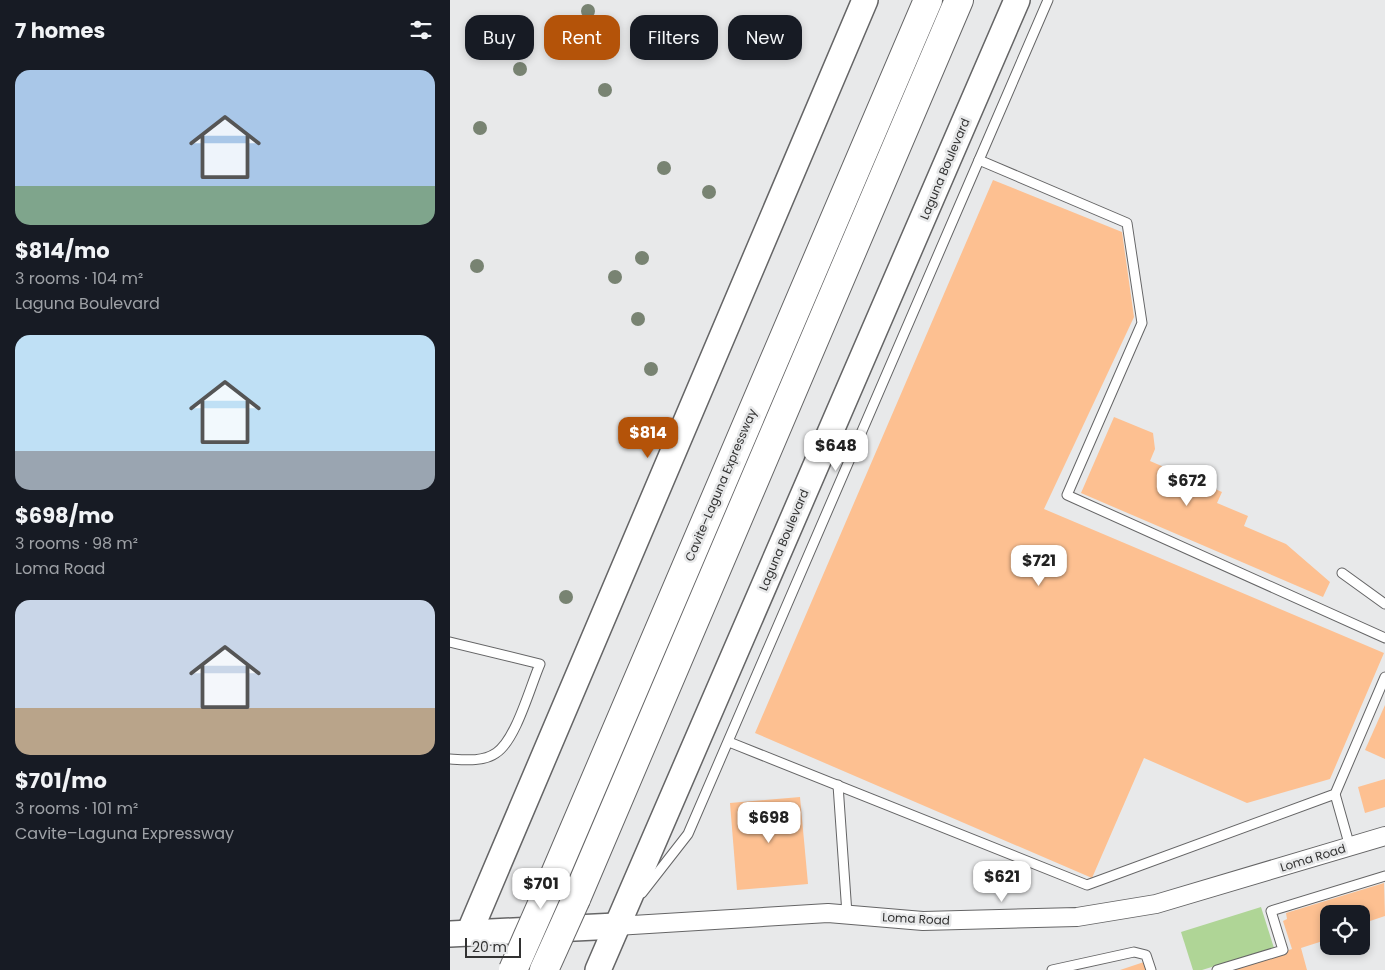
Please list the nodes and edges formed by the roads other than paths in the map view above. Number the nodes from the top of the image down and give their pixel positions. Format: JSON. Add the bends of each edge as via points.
{"nodes":[{"id":1,"x":865,"y":0,"type":"edge"},
{"id":2,"x":928,"y":0,"type":"edge"},
{"id":3,"x":959,"y":0,"type":"edge"},
{"id":4,"x":1017,"y":0,"type":"edge"},
{"id":5,"x":1048,"y":0,"type":"edge"},
{"id":6,"x":979,"y":160,"type":"junction"},
{"id":7,"x":1342,"y":573,"type":"dead end"},
{"id":8,"x":1385,"y":604,"type":"edge"},
{"id":9,"x":1385,"y":638,"type":"edge"},
{"id":10,"x":450,"y":642,"type":"edge"},
{"id":11,"x":1385,"y":677,"type":"edge"},
{"id":12,"x":729,"y":742,"type":"junction"},
{"id":13,"x":450,"y":759,"type":"edge"},
{"id":14,"x":838,"y":786,"type":"junction"},
{"id":15,"x":1335,"y":794,"type":"junction"},
{"id":16,"x":1385,"y":836,"type":"edge"},
{"id":17,"x":1350,"y":847,"type":"junction"},
{"id":18,"x":1385,"y":876,"type":"edge"},
{"id":19,"x":847,"y":914,"type":"junction"},
{"id":20,"x":616,"y":926,"type":"junction"},
{"id":21,"x":460,"y":934,"type":"edge"},
{"id":22,"x":513,"y":970,"type":"edge"},
{"id":23,"x":544,"y":970,"type":"edge"},
{"id":24,"x":598,"y":970,"type":"edge"},
{"id":25,"x":1052,"y":970,"type":"edge"},
{"id":26,"x":1151,"y":970,"type":"edge"},
{"id":27,"x":1217,"y":970,"type":"edge"}],
"edges":[{"from":1,"to":21,"type":"main road"},
{"from":2,"to":22,"type":"highway","name":"Cavite–Laguna Expressway","bridge":true},
{"from":3,"to":23,"type":"highway","bridge":true},
{"from":4,"to":20,"type":"main road","name":"Laguna Boulevard"},
{"from":5,"to":6,"type":"lane"},
{"from":6,"to":9,"type":"lane","via":[[1127,223],[1142,323],[1067,495]]},
{"from":6,"to":12,"type":"lane"},
{"from":7,"to":8,"type":"lane"},
{"from":10,"to":13,"type":"lane","via":[[540,664],[509,740],[496,754],[477,760]]},
{"from":11,"to":15,"type":"lane"},
{"from":12,"to":14,"type":"lane"},
{"from":12,"to":20,"type":"lane","via":[[688,834]]},
{"from":14,"to":15,"type":"lane","via":[[1086,885]]},
{"from":14,"to":19,"type":"lane"},
{"from":15,"to":17,"type":"lane"},
{"from":16,"to":17,"type":"street","name":"Loma Road"},
{"from":17,"to":19,"type":"street","name":"Loma Road","via":[[1156,904],[1076,917],[923,922]]},
{"from":18,"to":27,"type":"lane","via":[[1271,911],[1283,950]]},
{"from":19,"to":20,"type":"street","name":"Loma Road"},
{"from":20,"to":21,"type":"main road"},
{"from":20,"to":24,"type":"main road","name":"Laguna Boulevard"},
{"from":25,"to":26,"type":"lane","via":[[1134,952],[1146,955]]}]}
